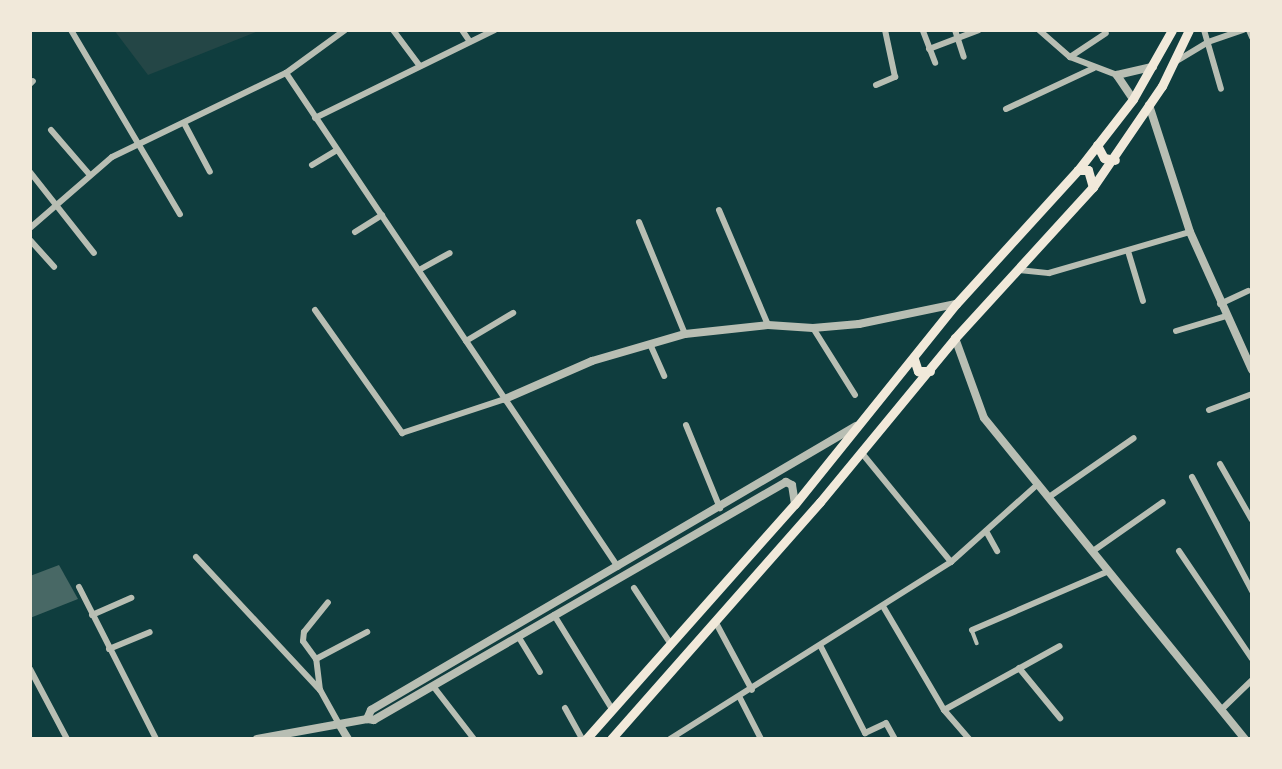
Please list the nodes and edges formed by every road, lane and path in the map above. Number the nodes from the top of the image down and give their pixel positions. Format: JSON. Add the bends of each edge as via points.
{"nodes":[{"id":1,"x":71,"y":30,"type":"edge"},
{"id":2,"x":345,"y":30,"type":"edge"},
{"id":3,"x":393,"y":30,"type":"edge"},
{"id":4,"x":462,"y":30,"type":"edge"},
{"id":5,"x":495,"y":30,"type":"edge"},
{"id":6,"x":885,"y":30,"type":"edge"},
{"id":7,"x":954,"y":30,"type":"edge"},
{"id":8,"x":979,"y":30,"type":"edge"},
{"id":9,"x":1039,"y":30,"type":"edge"},
{"id":10,"x":1172,"y":30,"type":"edge"},
{"id":11,"x":1189,"y":30,"type":"edge"},
{"id":12,"x":1204,"y":30,"type":"edge"},
{"id":13,"x":1243,"y":30,"type":"edge"},
{"id":14,"x":1249,"y":30,"type":"edge"},
{"id":15,"x":923,"y":31,"type":"edge"},
{"id":16,"x":1107,"y":33,"type":"dead end"},
{"id":17,"x":1252,"y":37,"type":"edge"},
{"id":18,"x":957,"y":38,"type":"junction"},
{"id":19,"x":470,"y":42,"type":"junction"},
{"id":20,"x":1208,"y":42,"type":"junction"},
{"id":21,"x":929,"y":49,"type":"junction"},
{"id":22,"x":964,"y":57,"type":"dead end"},
{"id":23,"x":1070,"y":57,"type":"junction"},
{"id":24,"x":1175,"y":62,"type":"junction"},
{"id":25,"x":935,"y":63,"type":"dead end"},
{"id":26,"x":419,"y":65,"type":"junction"},
{"id":27,"x":1153,"y":67,"type":"junction"},
{"id":28,"x":1094,"y":68,"type":"junction"},
{"id":29,"x":286,"y":73,"type":"junction"},
{"id":30,"x":1117,"y":75,"type":"junction"},
{"id":31,"x":876,"y":85,"type":"dead end"},
{"id":32,"x":1221,"y":89,"type":"dead end"},
{"id":33,"x":1133,"y":99,"type":"junction"},
{"id":34,"x":1149,"y":105,"type":"junction"},
{"id":35,"x":1006,"y":109,"type":"dead end"},
{"id":36,"x":315,"y":118,"type":"junction"},
{"id":37,"x":184,"y":123,"type":"junction"},
{"id":38,"x":51,"y":130,"type":"dead end"},
{"id":39,"x":140,"y":144,"type":"junction"},
{"id":40,"x":1097,"y":145,"type":"junction"},
{"id":41,"x":337,"y":150,"type":"junction"},
{"id":42,"x":1115,"y":160,"type":"junction"},
{"id":43,"x":312,"y":165,"type":"dead end"},
{"id":44,"x":1078,"y":170,"type":"junction"},
{"id":45,"x":30,"y":172,"type":"edge"},
{"id":46,"x":210,"y":172,"type":"dead end"},
{"id":47,"x":89,"y":174,"type":"junction"},
{"id":48,"x":1093,"y":187,"type":"junction"},
{"id":49,"x":55,"y":205,"type":"junction"},
{"id":50,"x":719,"y":210,"type":"dead end"},
{"id":51,"x":180,"y":214,"type":"dead end"},
{"id":52,"x":382,"y":215,"type":"junction"},
{"id":53,"x":639,"y":222,"type":"dead end"},
{"id":54,"x":30,"y":228,"type":"edge"},
{"id":55,"x":355,"y":232,"type":"dead end"},
{"id":56,"x":1190,"y":232,"type":"junction"},
{"id":57,"x":30,"y":240,"type":"edge"},
{"id":58,"x":1128,"y":251,"type":"junction"},
{"id":59,"x":94,"y":253,"type":"dead end"},
{"id":60,"x":450,"y":253,"type":"dead end"},
{"id":61,"x":54,"y":267,"type":"dead end"},
{"id":62,"x":1019,"y":270,"type":"junction"},
{"id":63,"x":419,"y":271,"type":"junction"},
{"id":64,"x":1248,"y":291,"type":"dead end"},
{"id":65,"x":1143,"y":301,"type":"dead end"},
{"id":66,"x":956,"y":304,"type":"junction"},
{"id":67,"x":1220,"y":304,"type":"junction"},
{"id":68,"x":315,"y":310,"type":"dead end"},
{"id":69,"x":513,"y":313,"type":"dead end"},
{"id":70,"x":1226,"y":316,"type":"junction"},
{"id":71,"x":768,"y":325,"type":"junction"},
{"id":72,"x":813,"y":328,"type":"junction"},
{"id":73,"x":1176,"y":331,"type":"dead end"},
{"id":74,"x":685,"y":334,"type":"junction"},
{"id":75,"x":955,"y":338,"type":"junction"},
{"id":76,"x":466,"y":341,"type":"junction"},
{"id":77,"x":650,"y":344,"type":"junction"},
{"id":78,"x":914,"y":359,"type":"junction"},
{"id":79,"x":1252,"y":370,"type":"edge"},
{"id":80,"x":930,"y":371,"type":"junction"},
{"id":81,"x":664,"y":376,"type":"dead end"},
{"id":82,"x":889,"y":388,"type":"junction"},
{"id":83,"x":1252,"y":394,"type":"edge"},
{"id":84,"x":855,"y":395,"type":"dead end"},
{"id":85,"x":505,"y":399,"type":"junction"},
{"id":86,"x":903,"y":403,"type":"junction"},
{"id":87,"x":1209,"y":410,"type":"dead end"},
{"id":88,"x":686,"y":425,"type":"dead end"},
{"id":89,"x":859,"y":425,"type":"junction"},
{"id":90,"x":1134,"y":438,"type":"dead end"},
{"id":91,"x":861,"y":452,"type":"junction"},
{"id":92,"x":1220,"y":464,"type":"dead end"},
{"id":93,"x":775,"y":477,"type":"junction"},
{"id":94,"x":1192,"y":477,"type":"dead end"},
{"id":95,"x":1038,"y":484,"type":"junction"},
{"id":96,"x":775,"y":487,"type":"junction"},
{"id":97,"x":1049,"y":497,"type":"junction"},
{"id":98,"x":1163,"y":502,"type":"dead end"},
{"id":99,"x":795,"y":504,"type":"junction"},
{"id":100,"x":720,"y":509,"type":"junction"},
{"id":101,"x":1252,"y":520,"type":"edge"},
{"id":102,"x":986,"y":531,"type":"junction"},
{"id":103,"x":997,"y":551,"type":"dead end"},
{"id":104,"x":1093,"y":551,"type":"junction"},
{"id":105,"x":1179,"y":551,"type":"dead end"},
{"id":106,"x":196,"y":557,"type":"dead end"},
{"id":107,"x":951,"y":562,"type":"junction"},
{"id":108,"x":618,"y":567,"type":"junction"},
{"id":109,"x":1109,"y":570,"type":"junction"},
{"id":110,"x":79,"y":587,"type":"dead end"},
{"id":111,"x":634,"y":588,"type":"dead end"},
{"id":112,"x":1252,"y":591,"type":"edge"},
{"id":113,"x":131,"y":598,"type":"dead end"},
{"id":114,"x":328,"y":602,"type":"dead end"},
{"id":115,"x":884,"y":608,"type":"junction"},
{"id":116,"x":92,"y":615,"type":"junction"},
{"id":117,"x":554,"y":615,"type":"junction"},
{"id":118,"x":715,"y":621,"type":"junction"},
{"id":119,"x":972,"y":630,"type":"joint"},
{"id":120,"x":150,"y":632,"type":"dead end"},
{"id":121,"x":367,"y":632,"type":"dead end"},
{"id":122,"x":518,"y":636,"type":"junction"},
{"id":123,"x":670,"y":643,"type":"junction"},
{"id":124,"x":977,"y":643,"type":"dead end"},
{"id":125,"x":1060,"y":646,"type":"dead end"},
{"id":126,"x":821,"y":647,"type":"junction"},
{"id":127,"x":109,"y":649,"type":"junction"},
{"id":128,"x":316,"y":659,"type":"junction"},
{"id":129,"x":1252,"y":659,"type":"edge"},
{"id":130,"x":30,"y":668,"type":"edge"},
{"id":131,"x":1019,"y":668,"type":"junction"},
{"id":132,"x":540,"y":672,"type":"dead end"},
{"id":133,"x":1252,"y":680,"type":"edge"},
{"id":134,"x":433,"y":686,"type":"junction"},
{"id":135,"x":320,"y":690,"type":"junction"},
{"id":136,"x":752,"y":690,"type":"junction"},
{"id":137,"x":740,"y":698,"type":"junction"},
{"id":138,"x":565,"y":708,"type":"dead end"},
{"id":139,"x":612,"y":709,"type":"junction"},
{"id":140,"x":1222,"y":709,"type":"junction"},
{"id":141,"x":944,"y":710,"type":"junction"},
{"id":142,"x":369,"y":714,"type":"junction"},
{"id":143,"x":1060,"y":719,"type":"dead end"},
{"id":144,"x":339,"y":724,"type":"junction"},
{"id":145,"x":67,"y":739,"type":"edge"},
{"id":146,"x":156,"y":739,"type":"edge"},
{"id":147,"x":257,"y":739,"type":"edge"},
{"id":148,"x":348,"y":739,"type":"edge"},
{"id":149,"x":474,"y":739,"type":"edge"},
{"id":150,"x":584,"y":739,"type":"edge"},
{"id":151,"x":611,"y":739,"type":"edge"},
{"id":152,"x":670,"y":739,"type":"edge"},
{"id":153,"x":761,"y":739,"type":"edge"},
{"id":154,"x":895,"y":739,"type":"edge"},
{"id":155,"x":969,"y":739,"type":"edge"},
{"id":156,"x":1245,"y":739,"type":"edge"}],
"edges":[{"from":1,"to":39,"type":"street"},
{"from":2,"to":29,"type":"street"},
{"from":3,"to":26,"type":"street"},
{"from":4,"to":19,"type":"street"},
{"from":5,"to":19,"type":"street"},
{"from":6,"to":31,"type":"street","via":[[895,77]]},
{"from":7,"to":18,"type":"street"},
{"from":8,"to":18,"type":"street"},
{"from":9,"to":23,"type":"street"},
{"from":10,"to":27,"type":"main road"},
{"from":11,"to":24,"type":"main road"},
{"from":12,"to":20,"type":"street"},
{"from":13,"to":20,"type":"street"},
{"from":14,"to":17,"type":"street"},
{"from":15,"to":21,"type":"street"},
{"from":16,"to":23,"type":"street"},
{"from":18,"to":21,"type":"street"},
{"from":18,"to":22,"type":"street"},
{"from":19,"to":26,"type":"street"},
{"from":20,"to":24,"type":"street"},
{"from":20,"to":32,"type":"street"},
{"from":21,"to":25,"type":"street"},
{"from":23,"to":28,"type":"street"},
{"from":24,"to":34,"type":"main road"},
{"from":26,"to":36,"type":"street"},
{"from":27,"to":30,"type":"street"},
{"from":27,"to":33,"type":"main road"},
{"from":28,"to":30,"type":"street"},
{"from":28,"to":35,"type":"street"},
{"from":29,"to":36,"type":"street"},
{"from":29,"to":37,"type":"street"},
{"from":30,"to":33,"type":"street"},
{"from":33,"to":40,"type":"main road"},
{"from":34,"to":42,"type":"main road"},
{"from":34,"to":56,"type":"street"},
{"from":36,"to":41,"type":"street"},
{"from":37,"to":39,"type":"street"},
{"from":37,"to":46,"type":"street"},
{"from":38,"to":47,"type":"street"},
{"from":39,"to":47,"type":"street"},
{"from":39,"to":51,"type":"street"},
{"from":40,"to":42,"type":"main road","via":[[1104,158]]},
{"from":40,"to":44,"type":"main road"},
{"from":41,"to":43,"type":"street"},
{"from":41,"to":52,"type":"street"},
{"from":42,"to":48,"type":"main road"},
{"from":44,"to":48,"type":"main road","via":[[1088,170]]},
{"from":44,"to":66,"type":"main road"},
{"from":45,"to":49,"type":"street"},
{"from":47,"to":49,"type":"street"},
{"from":48,"to":62,"type":"main road"},
{"from":49,"to":54,"type":"street"},
{"from":49,"to":59,"type":"street"},
{"from":50,"to":71,"type":"street"},
{"from":52,"to":55,"type":"street"},
{"from":52,"to":63,"type":"street"},
{"from":53,"to":74,"type":"street"},
{"from":56,"to":58,"type":"street"},
{"from":56,"to":67,"type":"street"},
{"from":57,"to":61,"type":"street"},
{"from":58,"to":62,"type":"street","via":[[1049,272]]},
{"from":58,"to":65,"type":"street"},
{"from":60,"to":63,"type":"street"},
{"from":62,"to":75,"type":"main road"},
{"from":63,"to":76,"type":"street"},
{"from":64,"to":67,"type":"street"},
{"from":66,"to":72,"type":"street"},
{"from":66,"to":78,"type":"main road"},
{"from":67,"to":70,"type":"street"},
{"from":68,"to":85,"type":"street","via":[[402,433]]},
{"from":69,"to":76,"type":"street"},
{"from":70,"to":73,"type":"street"},
{"from":70,"to":79,"type":"street"},
{"from":71,"to":72,"type":"street"},
{"from":71,"to":74,"type":"street"},
{"from":72,"to":84,"type":"street"},
{"from":74,"to":77,"type":"street"},
{"from":75,"to":80,"type":"main road"},
{"from":75,"to":95,"type":"street","via":[[984,418]]},
{"from":76,"to":85,"type":"street"},
{"from":77,"to":81,"type":"street"},
{"from":77,"to":85,"type":"street","via":[[592,361]]},
{"from":78,"to":80,"type":"main road","via":[[918,371]]},
{"from":78,"to":82,"type":"main road"},
{"from":80,"to":86,"type":"main road"},
{"from":82,"to":86,"type":"main road","via":[[903,389]]},
{"from":82,"to":89,"type":"main road"},
{"from":83,"to":87,"type":"street"},
{"from":85,"to":108,"type":"street"},
{"from":86,"to":91,"type":"main road"},
{"from":88,"to":100,"type":"street"},
{"from":89,"to":93,"type":"street"},
{"from":89,"to":99,"type":"main road"},
{"from":90,"to":97,"type":"street"},
{"from":91,"to":107,"type":"street"},
{"from":91,"to":118,"type":"main road"},
{"from":92,"to":101,"type":"street"},
{"from":93,"to":96,"type":"street","via":[[779,481]]},
{"from":93,"to":100,"type":"street"},
{"from":94,"to":112,"type":"street"},
{"from":95,"to":97,"type":"street"},
{"from":95,"to":102,"type":"street"},
{"from":96,"to":99,"type":"street","via":[[786,482],[792,485]]},
{"from":96,"to":117,"type":"street"},
{"from":97,"to":104,"type":"street"},
{"from":98,"to":104,"type":"street"},
{"from":99,"to":123,"type":"main road"},
{"from":100,"to":108,"type":"street"},
{"from":102,"to":103,"type":"street"},
{"from":102,"to":107,"type":"street"},
{"from":104,"to":109,"type":"street"},
{"from":105,"to":129,"type":"street"},
{"from":106,"to":135,"type":"street"},
{"from":107,"to":115,"type":"street"},
{"from":108,"to":142,"type":"street"},
{"from":109,"to":119,"type":"street"},
{"from":109,"to":140,"type":"street"},
{"from":110,"to":116,"type":"street"},
{"from":111,"to":123,"type":"street"},
{"from":113,"to":116,"type":"street"},
{"from":114,"to":128,"type":"street","via":[[304,632],[303,641]]},
{"from":115,"to":126,"type":"street"},
{"from":115,"to":141,"type":"street"},
{"from":116,"to":127,"type":"street"},
{"from":117,"to":122,"type":"street"},
{"from":117,"to":139,"type":"street"},
{"from":118,"to":136,"type":"street"},
{"from":118,"to":151,"type":"main road"},
{"from":119,"to":124,"type":"lane"},
{"from":120,"to":127,"type":"street"},
{"from":121,"to":128,"type":"street"},
{"from":122,"to":132,"type":"street"},
{"from":122,"to":134,"type":"street"},
{"from":123,"to":139,"type":"main road"},
{"from":125,"to":131,"type":"street"},
{"from":126,"to":136,"type":"street"},
{"from":126,"to":154,"type":"street","via":[[866,733],[886,723]]},
{"from":127,"to":146,"type":"street"},
{"from":128,"to":135,"type":"street"},
{"from":130,"to":145,"type":"street"},
{"from":131,"to":141,"type":"street"},
{"from":131,"to":143,"type":"street"},
{"from":133,"to":140,"type":"street"},
{"from":134,"to":142,"type":"street","via":[[374,720]]},
{"from":134,"to":149,"type":"street"},
{"from":135,"to":144,"type":"street"},
{"from":136,"to":137,"type":"street"},
{"from":137,"to":152,"type":"street"},
{"from":137,"to":153,"type":"street"},
{"from":138,"to":150,"type":"street"},
{"from":139,"to":150,"type":"main road"},
{"from":140,"to":156,"type":"street"},
{"from":141,"to":155,"type":"street"},
{"from":142,"to":144,"type":"street"},
{"from":144,"to":147,"type":"street"},
{"from":144,"to":148,"type":"street"}]}
